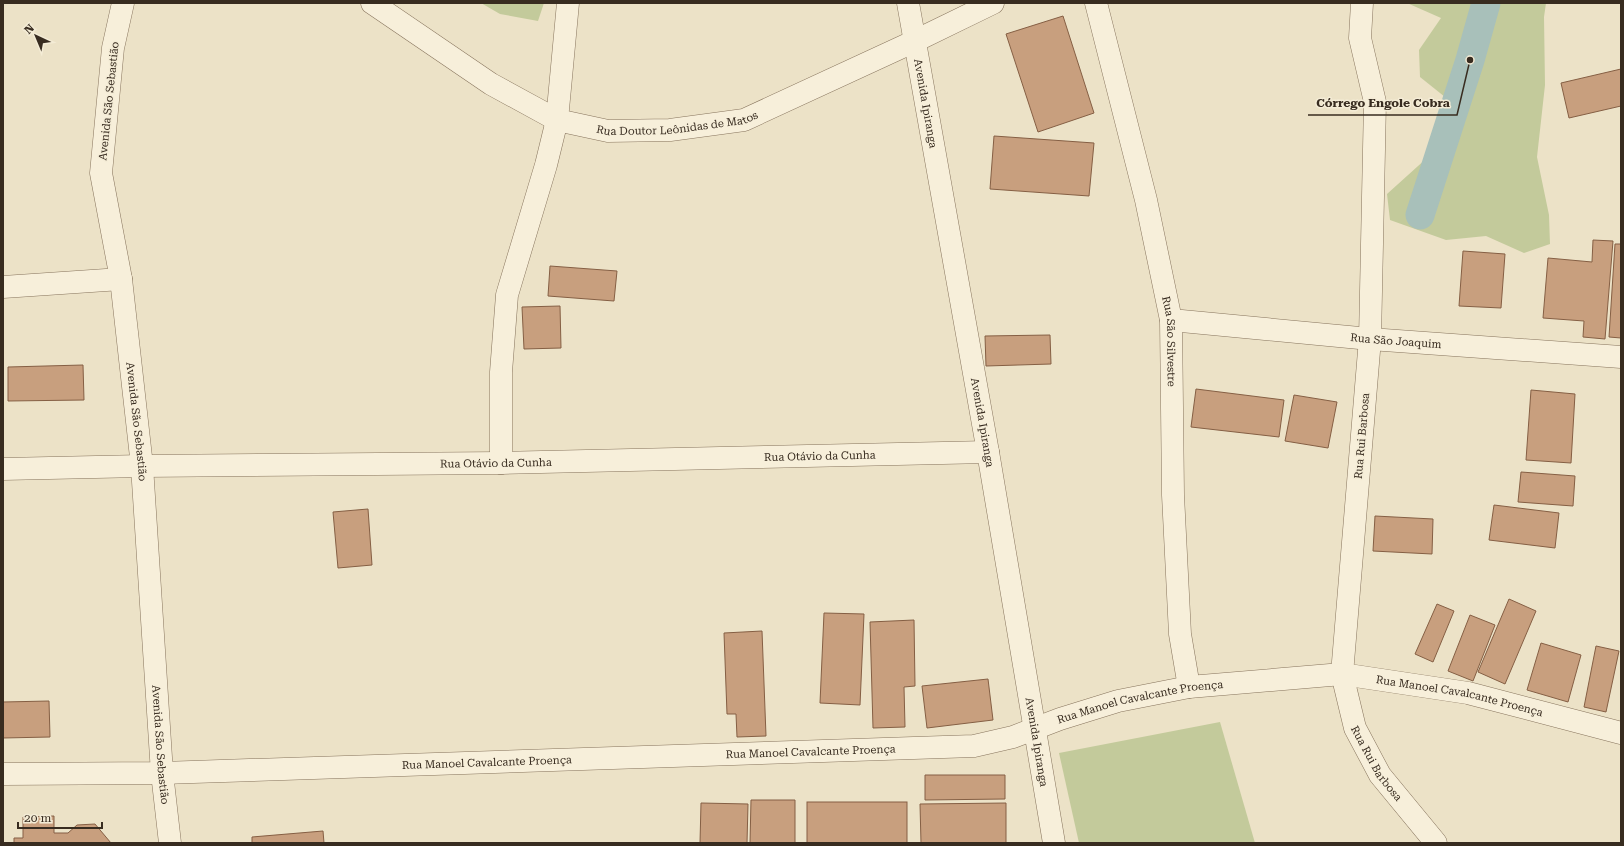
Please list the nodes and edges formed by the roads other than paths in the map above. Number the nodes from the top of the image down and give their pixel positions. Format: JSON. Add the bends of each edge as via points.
{"nodes":[{"id":1,"x":123,"y":3,"type":"edge"},
{"id":2,"x":372,"y":3,"type":"edge"},
{"id":3,"x":568,"y":3,"type":"edge"},
{"id":4,"x":908,"y":3,"type":"edge"},
{"id":5,"x":993,"y":3,"type":"edge"},
{"id":6,"x":1096,"y":3,"type":"edge"},
{"id":7,"x":1362,"y":3,"type":"edge"},
{"id":8,"x":915,"y":41,"type":"junction"},
{"id":9,"x":557,"y":120,"type":"junction"},
{"id":10,"x":121,"y":279,"type":"junction"},
{"id":11,"x":3,"y":287,"type":"edge"},
{"id":12,"x":1171,"y":320,"type":"junction"},
{"id":13,"x":1370,"y":339,"type":"junction"},
{"id":14,"x":1621,"y":358,"type":"edge"},
{"id":15,"x":988,"y":452,"type":"junction"},
{"id":16,"x":501,"y":464,"type":"junction"},
{"id":17,"x":142,"y":466,"type":"junction"},
{"id":18,"x":3,"y":469,"type":"edge"},
{"id":19,"x":1342,"y":674,"type":"junction"},
{"id":20,"x":1189,"y":687,"type":"junction"},
{"id":21,"x":1035,"y":730,"type":"junction"},
{"id":22,"x":1612,"y":731,"type":"edge"},
{"id":23,"x":1621,"y":741,"type":"edge"},
{"id":24,"x":162,"y":773,"type":"junction"},
{"id":25,"x":3,"y":774,"type":"edge"},
{"id":26,"x":170,"y":843,"type":"edge"},
{"id":27,"x":1054,"y":843,"type":"edge"},
{"id":28,"x":1436,"y":843,"type":"edge"}],
"edges":[{"from":1,"to":10,"type":"street","name":"Avenida São Sebastião","via":[[113,48],[102,173]]},
{"from":2,"to":9,"type":"street","name":"Rua Doutor Leônidas de Matos","via":[[491,84]]},
{"from":3,"to":9,"type":"street"},
{"from":4,"to":8,"type":"street","name":"Avenida Ipiranga"},
{"from":5,"to":8,"type":"street","name":"Rua Doutor Leônidas de Matos"},
{"from":6,"to":12,"type":"street","name":"Rua São Silvestre","via":[[1146,200]]},
{"from":7,"to":13,"type":"street","name":"Rua Rui Barbosa","via":[[1360,38],[1375,102]]},
{"from":8,"to":9,"type":"street","name":"Rua Doutor Leônidas de Matos","via":[[744,120],[670,130],[608,132]]},
{"from":8,"to":15,"type":"street","name":"Avenida Ipiranga"},
{"from":9,"to":16,"type":"street","via":[[507,295],[502,372]]},
{"from":10,"to":11,"type":"street"},
{"from":10,"to":17,"type":"street","name":"Avenida São Sebastião"},
{"from":12,"to":13,"type":"street","name":"Rua São Joaquim"},
{"from":12,"to":20,"type":"street","name":"Rua São Silvestre","via":[[1173,503],[1180,634]]},
{"from":13,"to":14,"type":"street","name":"Rua São Joaquim"},
{"from":13,"to":19,"type":"street","name":"Rua Rui Barbosa"},
{"from":15,"to":16,"type":"street","name":"Rua Otávio da Cunha"},
{"from":15,"to":21,"type":"street","name":"Avenida Ipiranga"},
{"from":16,"to":17,"type":"street","name":"Rua Otávio da Cunha"},
{"from":17,"to":18,"type":"street","name":"Rua Otávio da Cunha"},
{"from":17,"to":24,"type":"street","name":"Avenida São Sebastião"},
{"from":19,"to":20,"type":"street","name":"Rua Manoel Cavalcante Proença"},
{"from":19,"to":22,"type":"street","name":"Rua Manoel Cavalcante Proença","via":[[1468,693]]},
{"from":19,"to":28,"type":"street","name":"Rua Rui Barbosa","via":[[1355,728],[1380,775]]},
{"from":20,"to":21,"type":"street","name":"Rua Manoel Cavalcante Proença","via":[[1118,701],[1060,719]]},
{"from":21,"to":24,"type":"street","name":"Rua Manoel Cavalcante Proença","via":[[974,746]]},
{"from":21,"to":27,"type":"street","name":"Avenida Ipiranga"},
{"from":22,"to":23,"type":"street","name":"Rua Manoel Cavalcante Proença"},
{"from":24,"to":25,"type":"street","name":"Rua Manoel Cavalcante Proença"},
{"from":24,"to":26,"type":"street","name":"Avenida São Sebastião"}]}
